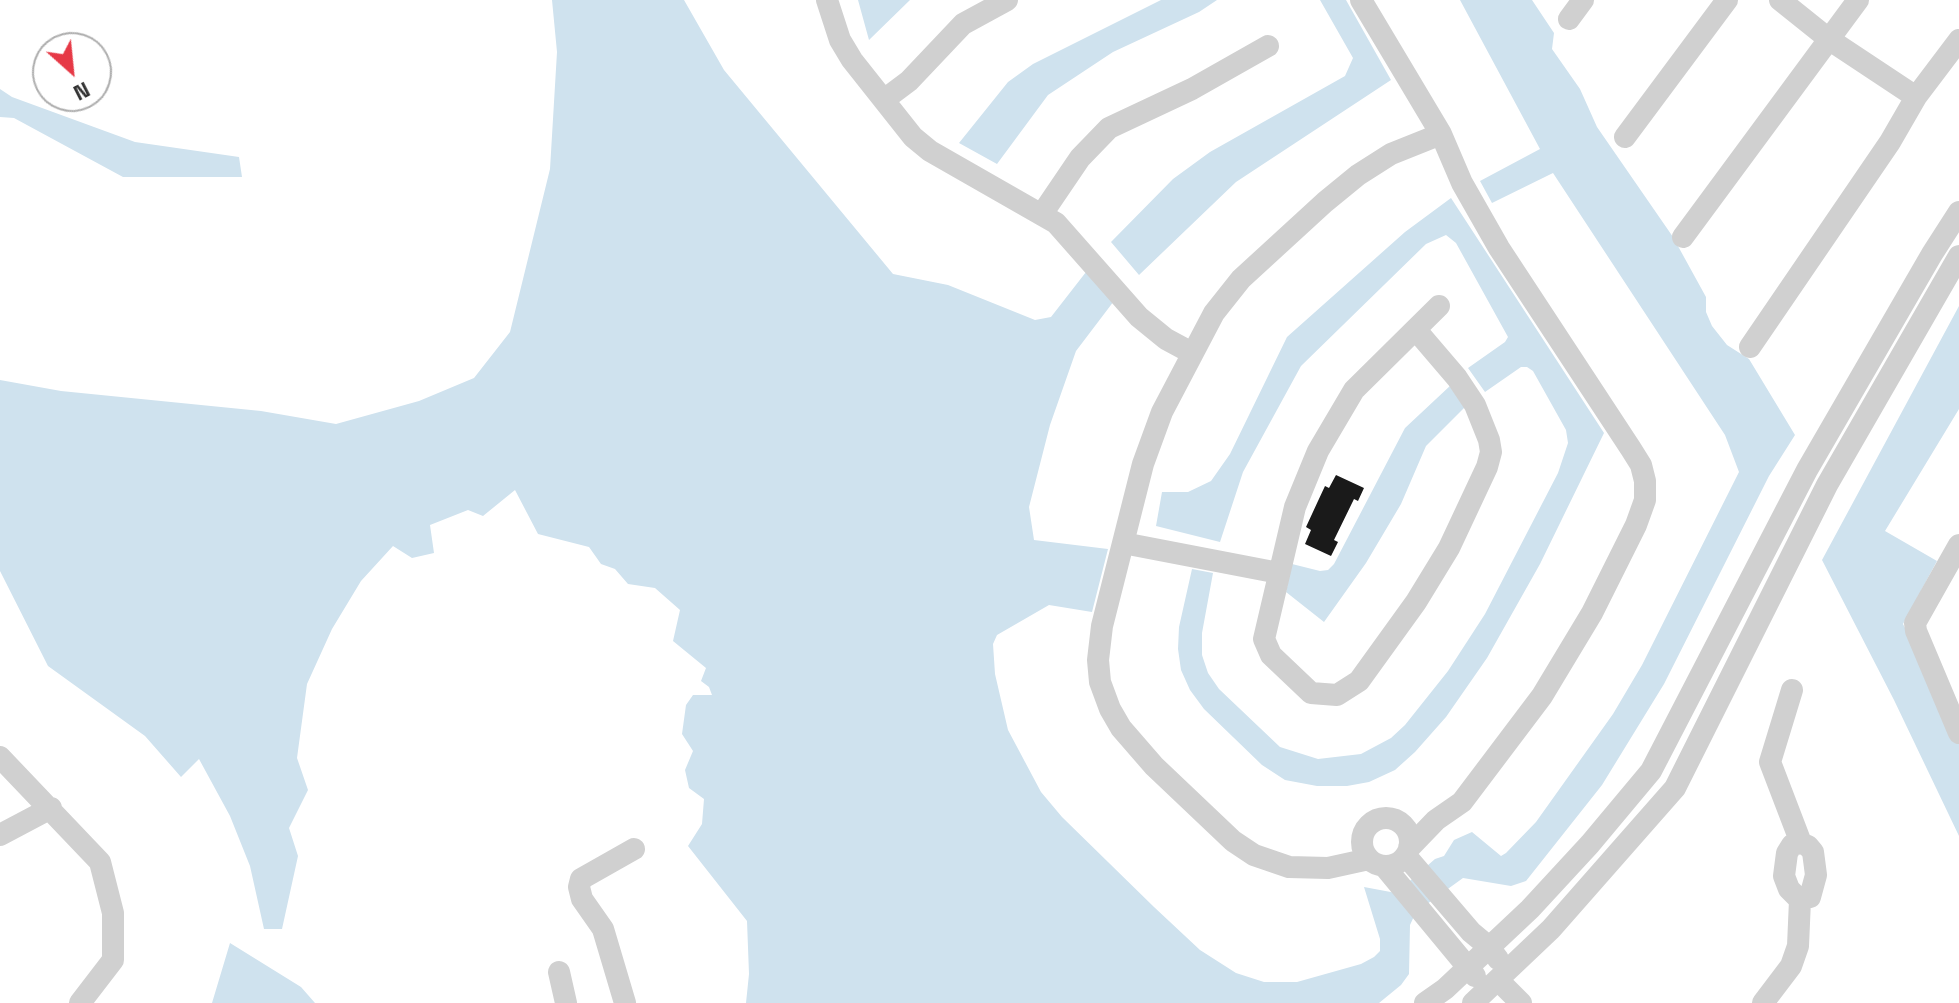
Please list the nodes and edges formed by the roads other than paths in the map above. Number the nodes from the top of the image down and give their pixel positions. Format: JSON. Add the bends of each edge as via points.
{"nodes":[{"id":1,"x":827,"y":0,"type":"edge"},
{"id":2,"x":1007,"y":0,"type":"edge"},
{"id":3,"x":1361,"y":0,"type":"edge"},
{"id":4,"x":1583,"y":0,"type":"edge"},
{"id":5,"x":1727,"y":0,"type":"edge"},
{"id":6,"x":1780,"y":0,"type":"edge"},
{"id":7,"x":1858,"y":0,"type":"edge"},
{"id":8,"x":1569,"y":19,"type":"dead end"},
{"id":9,"x":1830,"y":40,"type":"junction"},
{"id":10,"x":1959,"y":40,"type":"edge"},
{"id":11,"x":1268,"y":46,"type":"dead end"},
{"id":12,"x":1916,"y":97,"type":"junction"},
{"id":13,"x":885,"y":99,"type":"junction"},
{"id":14,"x":1441,"y":134,"type":"junction"},
{"id":15,"x":1625,"y":137,"type":"dead end"},
{"id":16,"x":1959,"y":212,"type":"edge"},
{"id":17,"x":1042,"y":214,"type":"junction"},
{"id":18,"x":1683,"y":237,"type":"dead end"},
{"id":19,"x":1927,"y":262,"type":"junction"},
{"id":20,"x":1954,"y":275,"type":"edge"},
{"id":21,"x":1439,"y":306,"type":"dead end"},
{"id":22,"x":1416,"y":330,"type":"junction"},
{"id":23,"x":1750,"y":347,"type":"dead end"},
{"id":24,"x":1192,"y":353,"type":"junction"},
{"id":25,"x":1123,"y":543,"type":"junction"},
{"id":26,"x":1959,"y":545,"type":"edge"},
{"id":27,"x":1279,"y":573,"type":"junction"},
{"id":28,"x":1792,"y":690,"type":"dead end"},
{"id":29,"x":1959,"y":733,"type":"edge"},
{"id":30,"x":0,"y":757,"type":"edge"},
{"id":31,"x":51,"y":808,"type":"junction"},
{"id":32,"x":1436,"y":820,"type":"junction"},
{"id":33,"x":1396,"y":821,"type":"junction"},
{"id":34,"x":0,"y":835,"type":"edge"},
{"id":35,"x":1363,"y":836,"type":"junction"},
{"id":36,"x":634,"y":849,"type":"dead end"},
{"id":37,"x":1411,"y":857,"type":"junction"},
{"id":38,"x":1376,"y":863,"type":"junction"},
{"id":39,"x":1346,"y":864,"type":"junction"},
{"id":40,"x":1509,"y":929,"type":"junction"},
{"id":41,"x":1471,"y":932,"type":"junction"},
{"id":42,"x":1489,"y":947,"type":"junction"},
{"id":43,"x":559,"y":972,"type":"dead end"},
{"id":44,"x":1459,"y":975,"type":"junction"},
{"id":45,"x":1491,"y":986,"type":"edge"},
{"id":46,"x":80,"y":1003,"type":"edge"},
{"id":47,"x":566,"y":1003,"type":"edge"},
{"id":48,"x":625,"y":1003,"type":"edge"},
{"id":49,"x":1425,"y":1003,"type":"edge"},
{"id":50,"x":1521,"y":1003,"type":"edge"},
{"id":51,"x":1763,"y":1003,"type":"edge"}],
"edges":[{"from":1,"to":13,"type":"street","via":[[846,50]]},
{"from":2,"to":13,"type":"street","via":[[963,24]]},
{"from":3,"to":14,"type":"street"},
{"from":4,"to":8,"type":"street"},
{"from":5,"to":15,"type":"street"},
{"from":6,"to":9,"type":"street"},
{"from":7,"to":9,"type":"street"},
{"from":9,"to":12,"type":"street"},
{"from":9,"to":18,"type":"street"},
{"from":10,"to":12,"type":"street"},
{"from":11,"to":17,"type":"street","via":[[1109,128],[1080,158]]},
{"from":12,"to":23,"type":"street"},
{"from":13,"to":17,"type":"street","via":[[930,151]]},
{"from":14,"to":24,"type":"street","via":[[1391,154],[1325,202],[1241,279]]},
{"from":14,"to":32,"type":"street","via":[[1499,248],[1641,465],[1645,500],[1592,613],[1542,696],[1462,802]]},
{"from":16,"to":19,"type":"street"},
{"from":17,"to":24,"type":"street","via":[[1082,250],[1139,317]]},
{"from":19,"to":20,"type":"street"},
{"from":19,"to":40,"type":"street","via":[[1807,470],[1651,771]]},
{"from":20,"to":45,"type":"street","via":[[1827,485],[1675,788],[1551,929]]},
{"from":21,"to":22,"type":"street"},
{"from":22,"to":27,"type":"street","via":[[1354,390],[1338,413],[1295,507]]},
{"from":22,"to":27,"type":"street","via":[[1475,405],[1491,452],[1449,548],[1416,602],[1348,690],[1325,696],[1311,693],[1266,648],[1265,627]]},
{"from":24,"to":25,"type":"street","via":[[1143,464]]},
{"from":25,"to":27,"type":"street"},
{"from":25,"to":39,"type":"street","via":[[1098,660],[1100,682],[1121,728],[1154,766],[1254,855],[1297,868]]},
{"from":26,"to":29,"type":"street","via":[[1915,623]]},
{"from":28,"to":51,"type":"street","via":[[1770,762],[1801,843],[1813,852],[1816,875],[1810,897],[1800,900],[1798,946],[1791,966]]},
{"from":30,"to":31,"type":"street"},
{"from":31,"to":34,"type":"street"},
{"from":31,"to":46,"type":"street","via":[[100,862],[113,913],[113,960]]},
{"from":32,"to":33,"type":"street"},
{"from":32,"to":37,"type":"street"},
{"from":33,"to":35,"type":"street","via":[[1380,819]]},
{"from":33,"to":37,"type":"street","via":[[1408,831]]},
{"from":35,"to":38,"type":"street","via":[[1364,852]]},
{"from":35,"to":39,"type":"street"},
{"from":36,"to":48,"type":"street","via":[[581,879],[579,887],[603,929]]},
{"from":37,"to":38,"type":"street"},
{"from":37,"to":41,"type":"street"},
{"from":38,"to":39,"type":"street"},
{"from":38,"to":44,"type":"street","via":[[1448,946]]},
{"from":40,"to":41,"type":"street"},
{"from":40,"to":42,"type":"street"},
{"from":41,"to":42,"type":"street"},
{"from":42,"to":44,"type":"street"},
{"from":42,"to":45,"type":"street"},
{"from":43,"to":47,"type":"street"},
{"from":44,"to":45,"type":"street"},
{"from":44,"to":49,"type":"street"},
{"from":45,"to":50,"type":"street"}]}
